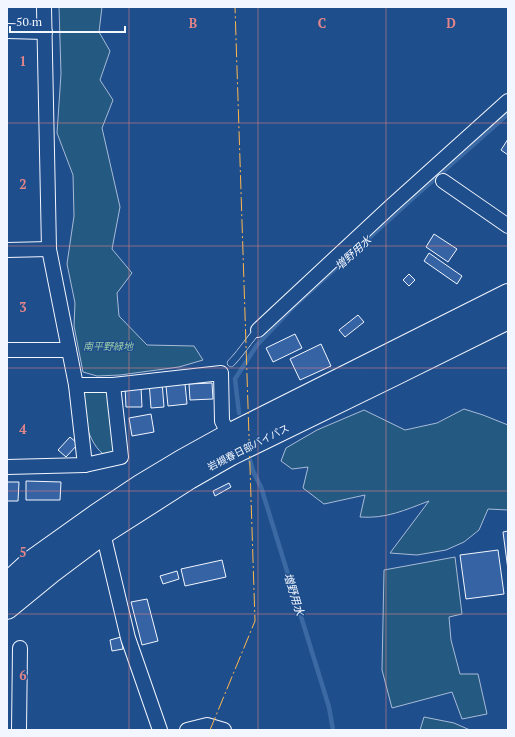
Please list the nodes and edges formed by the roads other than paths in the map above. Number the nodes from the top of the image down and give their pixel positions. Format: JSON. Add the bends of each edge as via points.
{"nodes":[{"id":1,"x":44,"y":7,"type":"edge"},
{"id":2,"x":7,"y":31,"type":"edge"},
{"id":3,"x":45,"y":32,"type":"junction"},
{"id":4,"x":508,"y":101,"type":"edge"},
{"id":5,"x":443,"y":181,"type":"dead end"},
{"id":6,"x":508,"y":226,"type":"edge"},
{"id":7,"x":49,"y":249,"type":"junction"},
{"id":8,"x":7,"y":250,"type":"edge"},
{"id":9,"x":508,"y":295,"type":"edge"},
{"id":10,"x":508,"y":318,"type":"edge"},
{"id":11,"x":258,"y":330,"type":"joint"},
{"id":12,"x":7,"y":350,"type":"edge"},
{"id":13,"x":69,"y":350,"type":"junction"},
{"id":14,"x":226,"y":368,"type":"junction"},
{"id":15,"x":76,"y":385,"type":"junction"},
{"id":16,"x":113,"y":385,"type":"junction"},
{"id":17,"x":229,"y":435,"type":"junction"},
{"id":18,"x":86,"y":465,"type":"junction"},
{"id":19,"x":7,"y":467,"type":"edge"},
{"id":20,"x":103,"y":533,"type":"junction"},
{"id":21,"x":7,"y":584,"type":"edge"},
{"id":22,"x":7,"y":608,"type":"edge"},
{"id":23,"x":20,"y":648,"type":"dead end"},
{"id":24,"x":19,"y":730,"type":"edge"},
{"id":25,"x":160,"y":730,"type":"edge"},
{"id":26,"x":187,"y":730,"type":"edge"},
{"id":27,"x":224,"y":730,"type":"edge"}],
"edges":[{"from":1,"to":3,"type":"street"},
{"from":2,"to":3,"type":"street"},
{"from":3,"to":7,"type":"street"},
{"from":4,"to":11,"type":"street"},
{"from":5,"to":6,"type":"street"},
{"from":7,"to":8,"type":"street"},
{"from":7,"to":13,"type":"street"},
{"from":9,"to":17,"type":"highway","name":"岩槻春日部バイパス"},
{"from":10,"to":20,"type":"highway","name":"岩槻春日部バイパス","via":[[230,454]]},
{"from":11,"to":14,"type":"lane"},
{"from":12,"to":13,"type":"street"},
{"from":13,"to":15,"type":"street"},
{"from":14,"to":16,"type":"street"},
{"from":14,"to":17,"type":"street","via":[[222,421]]},
{"from":15,"to":16,"type":"street"},
{"from":15,"to":18,"type":"street"},
{"from":16,"to":18,"type":"street","via":[[122,457]]},
{"from":17,"to":21,"type":"highway","name":"岩槻春日部バイパス","via":[[142,485],[97,515],[31,562]]},
{"from":18,"to":19,"type":"street"},
{"from":20,"to":22,"type":"highway","name":"岩槻春日部バイパス"},
{"from":20,"to":25,"type":"street","via":[[128,638]]},
{"from":23,"to":24,"type":"street"},
{"from":26,"to":27,"type":"street","via":[[207,724]]}]}
